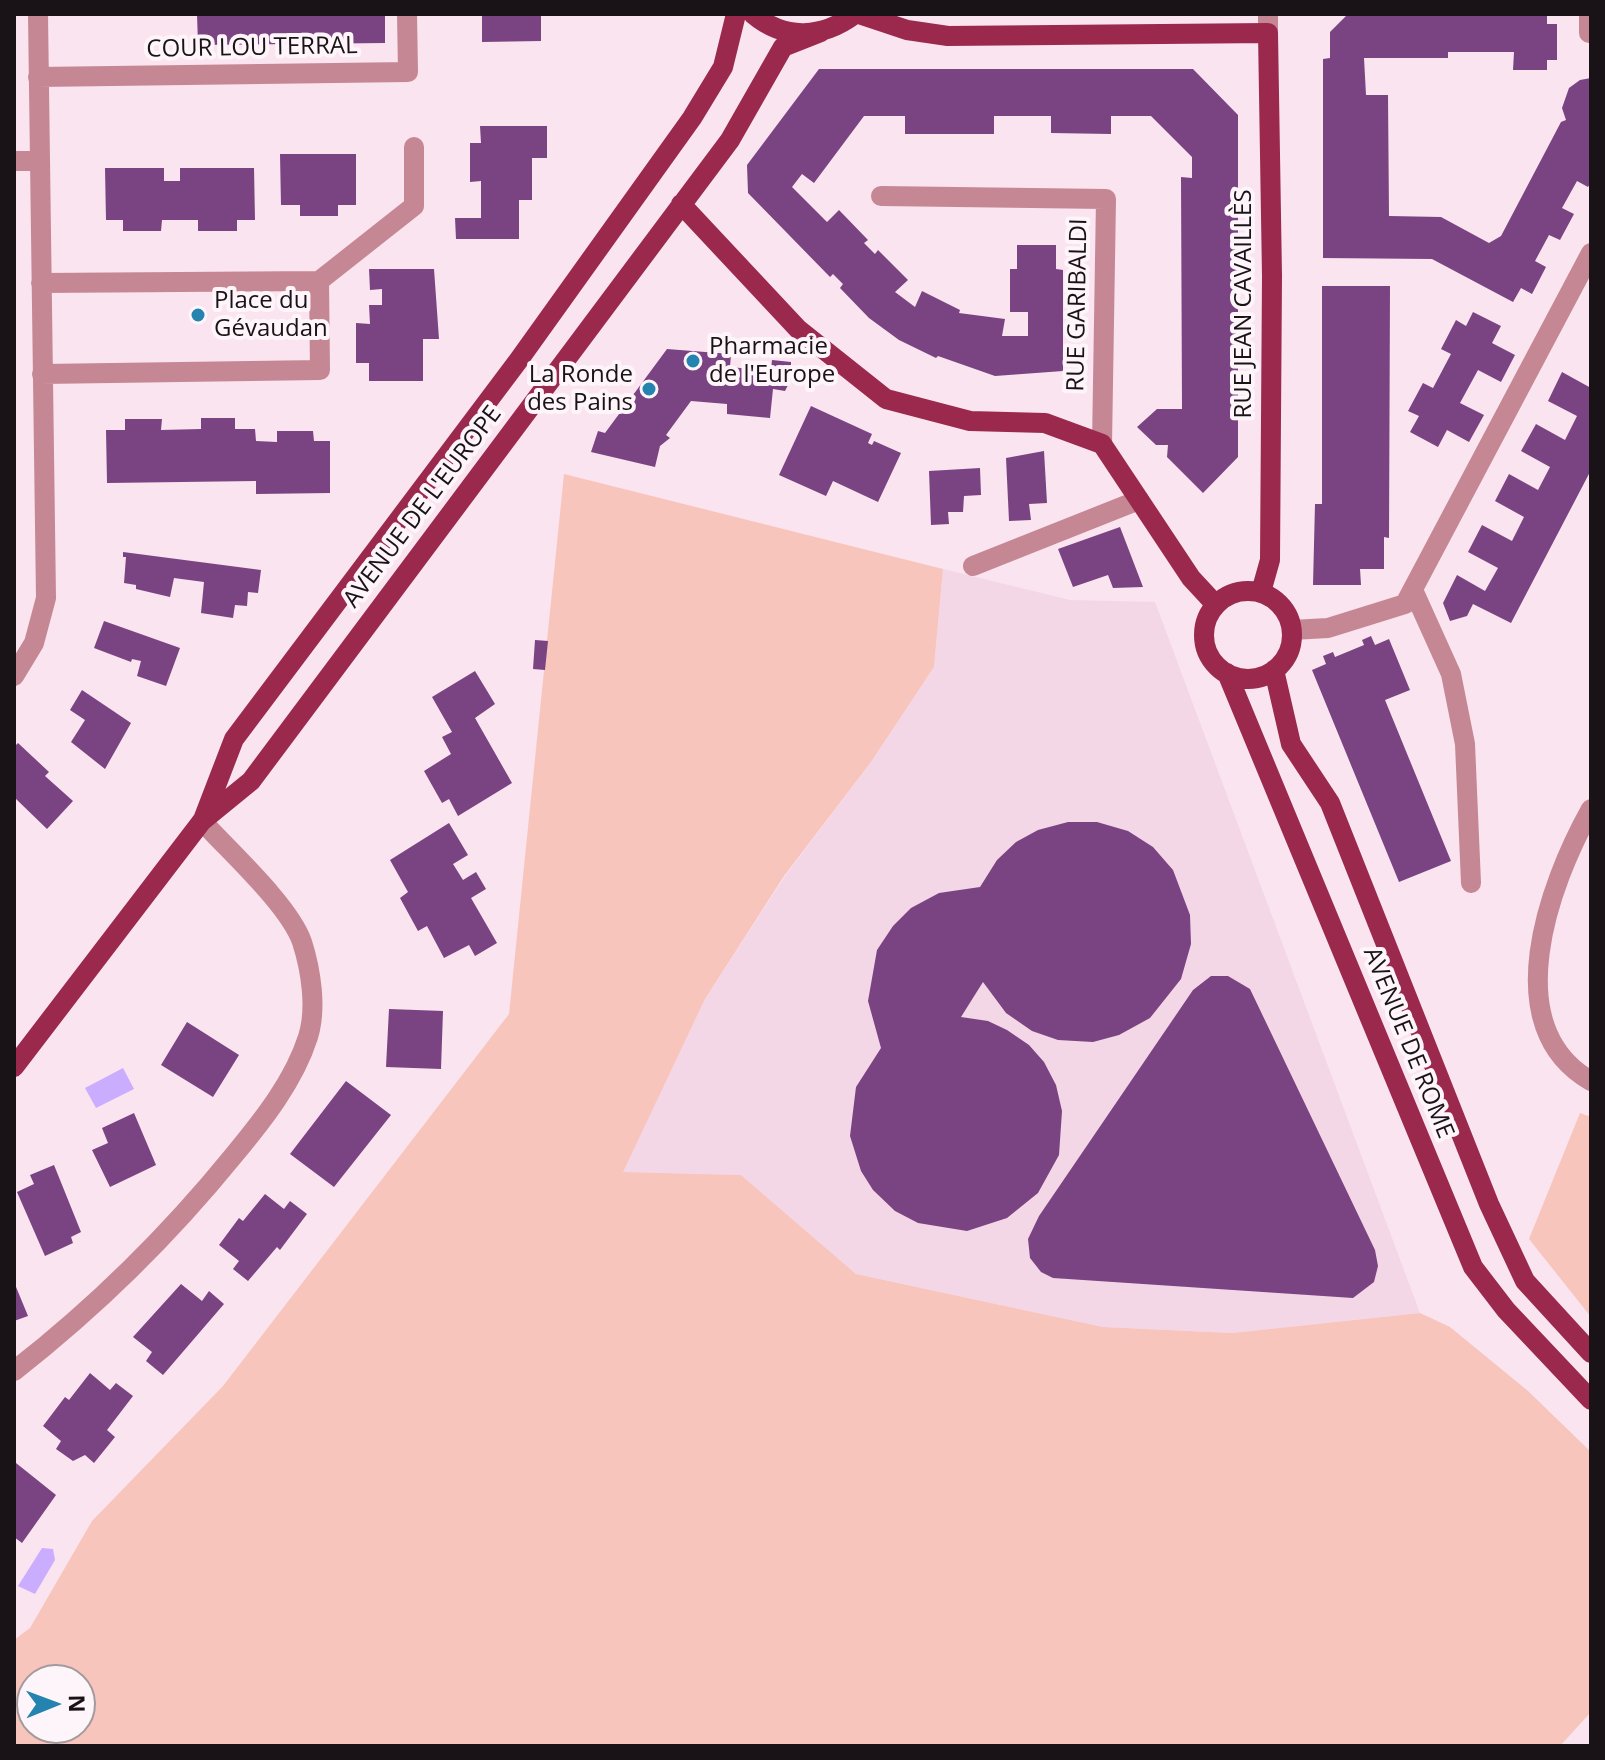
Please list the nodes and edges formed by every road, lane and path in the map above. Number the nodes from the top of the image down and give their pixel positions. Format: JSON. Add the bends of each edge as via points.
{"nodes":[{"id":1,"x":38,"y":14,"type":"edge"},
{"id":2,"x":407,"y":14,"type":"edge"},
{"id":3,"x":736,"y":14,"type":"edge"},
{"id":4,"x":753,"y":14,"type":"edge"},
{"id":5,"x":857,"y":14,"type":"edge"},
{"id":6,"x":1268,"y":24,"type":"edge"},
{"id":7,"x":821,"y":32,"type":"junction"},
{"id":8,"x":38,"y":77,"type":"junction"},
{"id":9,"x":414,"y":147,"type":"dead end"},
{"id":10,"x":14,"y":161,"type":"edge"},
{"id":11,"x":39,"y":161,"type":"junction"},
{"id":12,"x":881,"y":196,"type":"dead end"},
{"id":13,"x":681,"y":204,"type":"junction"},
{"id":14,"x":1591,"y":253,"type":"edge"},
{"id":15,"x":319,"y":281,"type":"junction"},
{"id":16,"x":41,"y":283,"type":"junction"},
{"id":17,"x":42,"y":374,"type":"junction"},
{"id":18,"x":1102,"y":444,"type":"junction"},
{"id":19,"x":1139,"y":500,"type":"junction"},
{"id":20,"x":973,"y":566,"type":"dead end"},
{"id":21,"x":1261,"y":592,"type":"junction"},
{"id":22,"x":1414,"y":592,"type":"junction"},
{"id":23,"x":1216,"y":605,"type":"junction"},
{"id":24,"x":1292,"y":630,"type":"junction"},
{"id":25,"x":1274,"y":670,"type":"junction"},
{"id":26,"x":1227,"y":673,"type":"junction"},
{"id":27,"x":14,"y":676,"type":"edge"},
{"id":28,"x":1591,"y":809,"type":"edge"},
{"id":29,"x":202,"y":821,"type":"junction"},
{"id":30,"x":1471,"y":883,"type":"dead end"},
{"id":31,"x":14,"y":1067,"type":"edge"},
{"id":32,"x":1591,"y":1081,"type":"edge"},
{"id":33,"x":1591,"y":1353,"type":"edge"},
{"id":34,"x":14,"y":1371,"type":"edge"},
{"id":35,"x":1591,"y":1400,"type":"edge"}],
"edges":[{"from":1,"to":8,"type":"street"},
{"from":2,"to":8,"type":"street","name":"COUR LOU TERRAL","via":[[408,72]]},
{"from":3,"to":29,"type":"main road","name":"AVENUE DE L'EUROPE","via":[[723,67],[692,118],[518,361],[234,739]]},
{"from":4,"to":7,"type":"main road","via":[[785,32]]},
{"from":5,"to":6,"type":"main road","via":[[948,36]]},
{"from":5,"to":7,"type":"main road","name":"AVENUE DE L'EUROPE"},
{"from":6,"to":21,"type":"main road","name":"RUE JEAN CAVAILLÈS","via":[[1270,560]]},
{"from":7,"to":13,"type":"main road","name":"AVENUE DE L'EUROPE","via":[[783,47],[730,140]]},
{"from":8,"to":11,"type":"street"},
{"from":9,"to":15,"type":"street","via":[[414,206]]},
{"from":10,"to":11,"type":"street"},
{"from":11,"to":16,"type":"street"},
{"from":12,"to":18,"type":"street","name":"RUE GARIBALDI","via":[[1106,199]]},
{"from":13,"to":18,"type":"main road","via":[[798,329],[886,399],[970,421],[1045,423]]},
{"from":13,"to":29,"type":"main road","name":"AVENUE DE L'EUROPE","via":[[251,781]]},
{"from":14,"to":22,"type":"street"},
{"from":15,"to":16,"type":"street"},
{"from":15,"to":17,"type":"street","via":[[320,370]]},
{"from":16,"to":17,"type":"street"},
{"from":17,"to":27,"type":"street","via":[[46,598],[34,643]]},
{"from":18,"to":19,"type":"main road"},
{"from":19,"to":20,"type":"street"},
{"from":19,"to":23,"type":"main road","via":[[1191,578]]},
{"from":21,"to":23,"type":"main road","via":[[1236,592]]},
{"from":21,"to":24,"type":"main road","via":[[1282,606]]},
{"from":22,"to":24,"type":"street","via":[[1405,604],[1328,628]]},
{"from":22,"to":30,"type":"street","via":[[1451,674],[1465,744]]},
{"from":23,"to":26,"type":"main road","via":[[1205,644]]},
{"from":24,"to":25,"type":"main road","via":[[1291,645]]},
{"from":25,"to":26,"type":"main road","via":[[1251,679]]},
{"from":25,"to":33,"type":"main road","name":"AVENUE DE ROME","via":[[1291,744],[1330,803],[1489,1204],[1525,1281]]},
{"from":26,"to":35,"type":"main road","name":"AVENUE DE ROME","via":[[1473,1267]]},
{"from":28,"to":32,"type":"street","via":[[1546,916],[1539,999],[1542,1027],[1553,1049]]},
{"from":29,"to":31,"type":"main road","name":"AVENUE DE L'EUROPE"},
{"from":29,"to":34,"type":"street","via":[[288,916],[301,940],[311,993],[309,1034],[293,1073],[206,1190],[97,1303]]}]}
